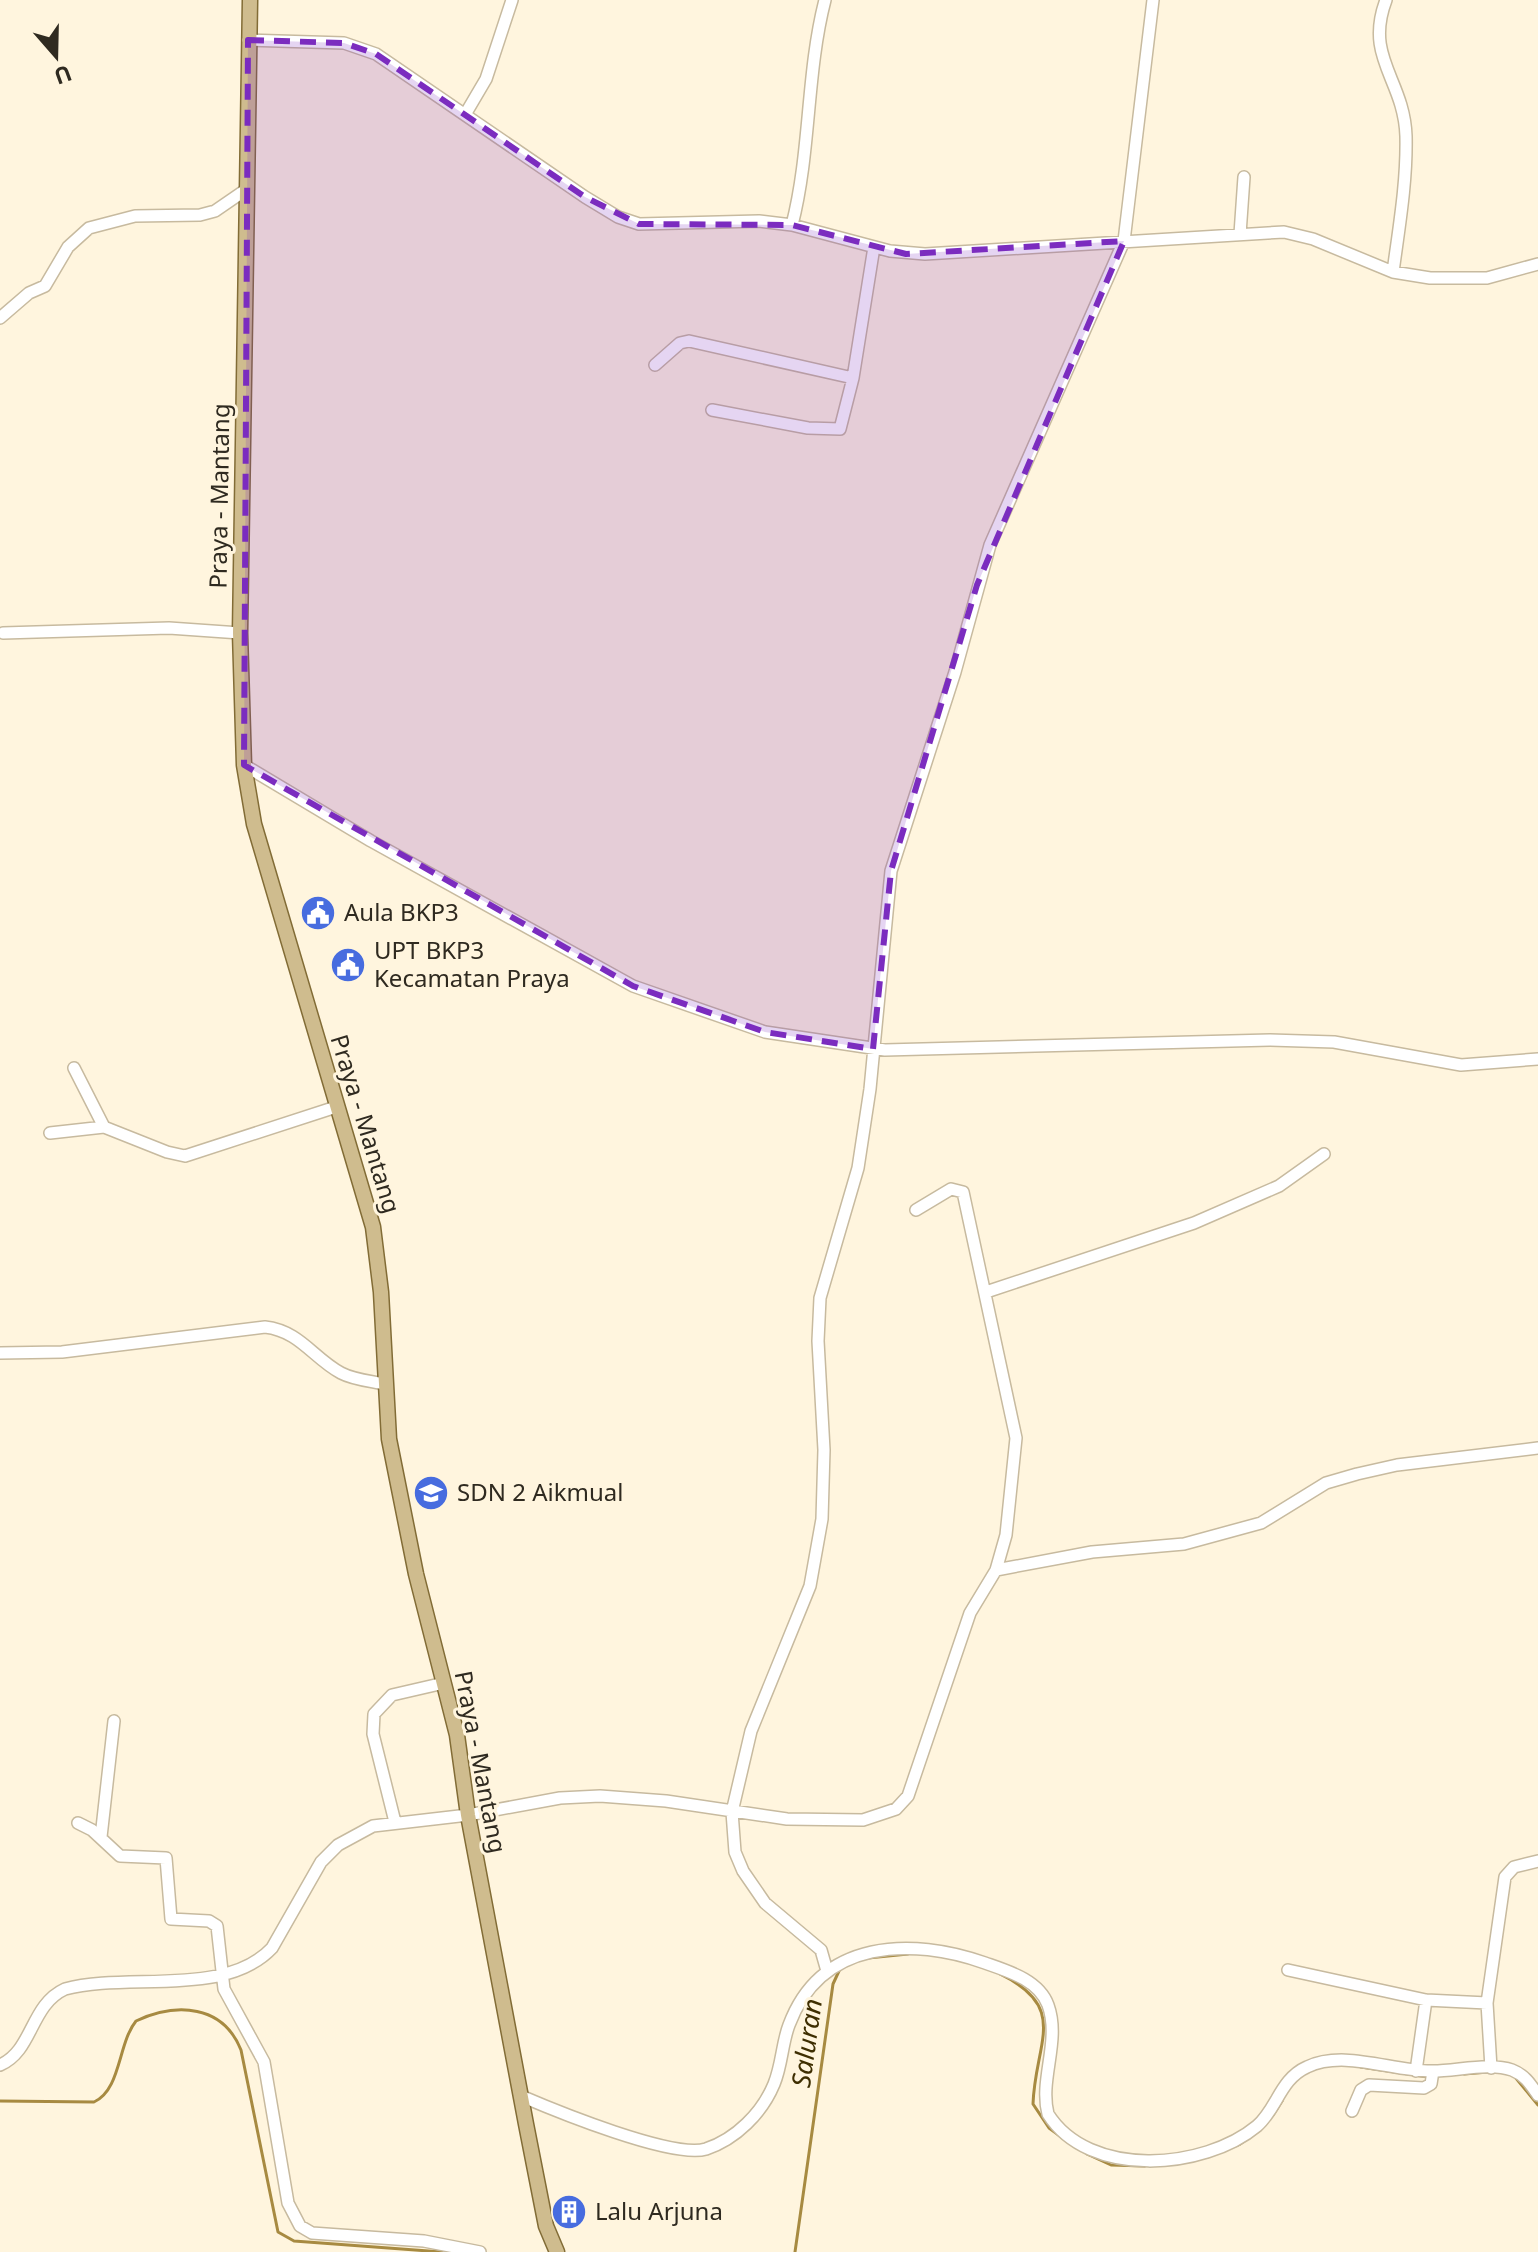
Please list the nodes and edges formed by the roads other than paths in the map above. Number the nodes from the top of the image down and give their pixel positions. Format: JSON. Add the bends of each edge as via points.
{"nodes":[{"id":1,"x":250,"y":0,"type":"edge"},
{"id":2,"x":512,"y":0,"type":"edge"},
{"id":3,"x":825,"y":0,"type":"edge"},
{"id":4,"x":1153,"y":0,"type":"edge"},
{"id":5,"x":1386,"y":0,"type":"edge"},
{"id":6,"x":248,"y":40,"type":"junction"},
{"id":7,"x":466,"y":113,"type":"junction"},
{"id":8,"x":1244,"y":177,"type":"dead end"},
{"id":9,"x":247,"y":189,"type":"junction"},
{"id":10,"x":792,"y":225,"type":"junction"},
{"id":11,"x":1240,"y":234,"type":"junction"},
{"id":12,"x":1124,"y":241,"type":"junction"},
{"id":13,"x":874,"y":247,"type":"junction"},
{"id":14,"x":1538,"y":264,"type":"edge"},
{"id":15,"x":1393,"y":272,"type":"junction"},
{"id":16,"x":0,"y":318,"type":"edge"},
{"id":17,"x":655,"y":365,"type":"dead end"},
{"id":18,"x":853,"y":378,"type":"junction"},
{"id":19,"x":712,"y":410,"type":"dead end"},
{"id":20,"x":3,"y":633,"type":"dead end"},
{"id":21,"x":240,"y":633,"type":"junction"},
{"id":22,"x":244,"y":765,"type":"junction"},
{"id":23,"x":873,"y":1049,"type":"junction"},
{"id":24,"x":1538,"y":1059,"type":"edge"},
{"id":25,"x":74,"y":1068,"type":"dead end"},
{"id":26,"x":336,"y":1107,"type":"junction"},
{"id":27,"x":104,"y":1127,"type":"junction"},
{"id":28,"x":50,"y":1133,"type":"dead end"},
{"id":29,"x":1324,"y":1154,"type":"dead end"},
{"id":30,"x":916,"y":1210,"type":"dead end"},
{"id":31,"x":986,"y":1292,"type":"junction"},
{"id":32,"x":0,"y":1353,"type":"edge"},
{"id":33,"x":385,"y":1384,"type":"junction"},
{"id":34,"x":1538,"y":1448,"type":"edge"},
{"id":35,"x":996,"y":1570,"type":"junction"},
{"id":36,"x":444,"y":1683,"type":"junction"},
{"id":37,"x":114,"y":1721,"type":"dead end"},
{"id":38,"x":732,"y":1812,"type":"junction"},
{"id":39,"x":468,"y":1815,"type":"junction"},
{"id":40,"x":395,"y":1822,"type":"junction"},
{"id":41,"x":78,"y":1823,"type":"dead end"},
{"id":42,"x":101,"y":1837,"type":"junction"},
{"id":43,"x":1538,"y":1861,"type":"edge"},
{"id":44,"x":1288,"y":1970,"type":"dead end"},
{"id":45,"x":827,"y":1971,"type":"junction"},
{"id":46,"x":220,"y":1974,"type":"junction"},
{"id":47,"x":1426,"y":2000,"type":"junction"},
{"id":48,"x":1487,"y":2003,"type":"junction"},
{"id":49,"x":0,"y":2065,"type":"edge"},
{"id":50,"x":1491,"y":2068,"type":"junction"},
{"id":51,"x":1416,"y":2071,"type":"junction"},
{"id":52,"x":1432,"y":2077,"type":"junction"},
{"id":53,"x":1538,"y":2095,"type":"edge"},
{"id":54,"x":522,"y":2102,"type":"junction"},
{"id":55,"x":1352,"y":2111,"type":"dead end"},
{"id":56,"x":480,"y":2252,"type":"edge"},
{"id":57,"x":557,"y":2252,"type":"edge"}],
"edges":[{"from":1,"to":6,"type":"main road","name":"Praya - Mantang"},
{"from":2,"to":7,"type":"street","via":[[486,79]]},
{"from":3,"to":10,"type":"street","via":[[813,53],[805,167]]},
{"from":4,"to":12,"type":"street"},
{"from":5,"to":15,"type":"street","via":[[1378,23],[1379,43],[1398,90],[1406,134]]},
{"from":6,"to":7,"type":"street","via":[[353,44],[393,63]]},
{"from":6,"to":9,"type":"main road","name":"Praya - Mantang"},
{"from":7,"to":10,"type":"street","via":[[585,197],[634,222]]},
{"from":8,"to":11,"type":"street"},
{"from":9,"to":16,"type":"street","via":[[200,215],[135,216],[89,228],[68,247],[45,286]]},
{"from":9,"to":21,"type":"main road","name":"Praya - Mantang"},
{"from":10,"to":13,"type":"street"},
{"from":11,"to":12,"type":"street"},
{"from":11,"to":15,"type":"street","via":[[1296,234]]},
{"from":12,"to":13,"type":"street","via":[[925,254]]},
{"from":12,"to":23,"type":"street","via":[[980,576],[891,871]]},
{"from":13,"to":18,"type":"street"},
{"from":14,"to":15,"type":"street","via":[[1474,279]]},
{"from":17,"to":18,"type":"street","via":[[689,341]]},
{"from":18,"to":19,"type":"street","via":[[839,430]]},
{"from":20,"to":21,"type":"street","via":[[169,628]]},
{"from":21,"to":22,"type":"main road","name":"Praya - Mantang"},
{"from":22,"to":23,"type":"street","via":[[633,986],[765,1032]]},
{"from":22,"to":26,"type":"main road","name":"Praya - Mantang","via":[[254,824]]},
{"from":23,"to":24,"type":"street","via":[[1270,1040],[1334,1042],[1461,1065]]},
{"from":23,"to":38,"type":"street","via":[[858,1168],[820,1298],[822,1505],[810,1586],[751,1731]]},
{"from":25,"to":27,"type":"street"},
{"from":26,"to":27,"type":"street","via":[[185,1156]]},
{"from":26,"to":33,"type":"main road","name":"Praya - Mantang","via":[[373,1227]]},
{"from":27,"to":28,"type":"street"},
{"from":29,"to":31,"type":"street","via":[[1279,1186],[1194,1223]]},
{"from":30,"to":31,"type":"street","via":[[951,1189],[963,1192]]},
{"from":31,"to":35,"type":"street","via":[[1016,1438],[1006,1535]]},
{"from":32,"to":33,"type":"street","via":[[62,1352],[265,1327],[296,1336],[340,1373]]},
{"from":33,"to":36,"type":"main road","name":"Praya - Mantang","via":[[389,1439]]},
{"from":34,"to":35,"type":"street","via":[[1357,1474],[1326,1483],[1261,1523],[1198,1541],[1092,1552]]},
{"from":35,"to":38,"type":"street","via":[[970,1613],[908,1796],[896,1809],[863,1820]]},
{"from":36,"to":39,"type":"main road","name":"Praya - Mantang"},
{"from":36,"to":40,"type":"street","via":[[392,1695],[374,1714],[373,1734]]},
{"from":37,"to":42,"type":"street"},
{"from":38,"to":39,"type":"street","via":[[600,1796]]},
{"from":38,"to":45,"type":"street","via":[[735,1852],[743,1871],[765,1903],[821,1950]]},
{"from":39,"to":40,"type":"street"},
{"from":39,"to":54,"type":"main road","name":"Praya - Mantang"},
{"from":40,"to":46,"type":"street","via":[[373,1826],[338,1845],[321,1862],[272,1948],[261,1959]]},
{"from":41,"to":42,"type":"street"},
{"from":42,"to":46,"type":"street","via":[[120,1856],[166,1858],[170,1916],[175,1921],[214,1922]]},
{"from":43,"to":48,"type":"street","via":[[1514,1867],[1505,1877]]},
{"from":44,"to":47,"type":"street"},
{"from":45,"to":51,"type":"street","via":[[877,1950],[935,1949],[1027,1979],[1043,1997],[1051,2021],[1048,2114],[1068,2135],[1120,2161],[1193,2156],[1228,2145],[1266,2117],[1295,2074],[1318,2063],[1356,2062]]},
{"from":45,"to":54,"type":"street","via":[[789,2026],[774,2084],[752,2119],[704,2149],[671,2149]]},
{"from":46,"to":49,"type":"street","via":[[65,1989],[46,2001],[19,2051]]},
{"from":46,"to":56,"type":"street","via":[[231,2005],[264,2062],[288,2203],[300,2226],[312,2233],[424,2241]]},
{"from":47,"to":48,"type":"street"},
{"from":47,"to":51,"type":"street"},
{"from":48,"to":50,"type":"street"},
{"from":50,"to":52,"type":"street"},
{"from":50,"to":53,"type":"street","via":[[1520,2074]]},
{"from":51,"to":52,"type":"street"},
{"from":52,"to":55,"type":"street","via":[[1412,2089],[1369,2085]]},
{"from":54,"to":57,"type":"main road","name":"Praya - Mantang","via":[[546,2226]]}]}
